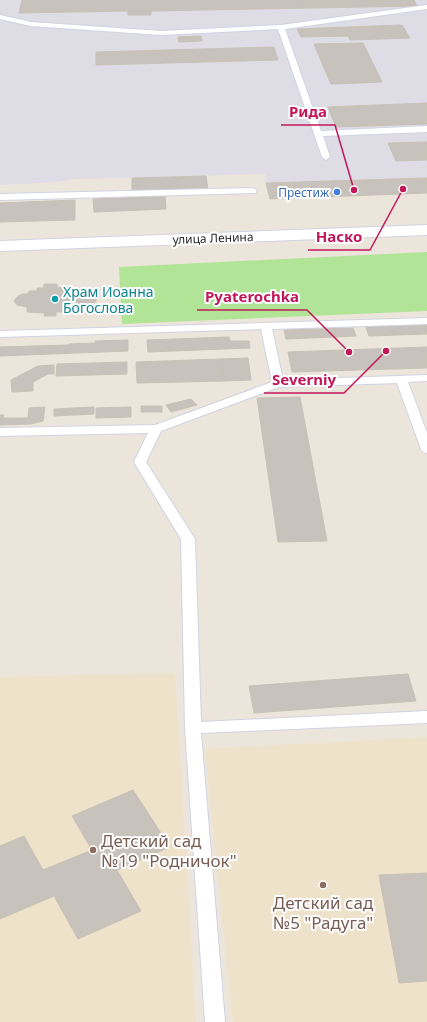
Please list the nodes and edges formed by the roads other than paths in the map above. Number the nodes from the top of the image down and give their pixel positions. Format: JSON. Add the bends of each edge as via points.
{"nodes":[{"id":1,"x":427,"y":7,"type":"edge"},
{"id":2,"x":0,"y":17,"type":"edge"},
{"id":3,"x":281,"y":26,"type":"junction"},
{"id":4,"x":427,"y":129,"type":"edge"},
{"id":5,"x":318,"y":134,"type":"junction"},
{"id":6,"x":326,"y":157,"type":"dead end"},
{"id":7,"x":252,"y":191,"type":"dead end"},
{"id":8,"x":0,"y":197,"type":"edge"},
{"id":9,"x":427,"y":230,"type":"edge"},
{"id":10,"x":0,"y":246,"type":"edge"},
{"id":11,"x":427,"y":321,"type":"edge"},
{"id":12,"x":266,"y":326,"type":"junction"},
{"id":13,"x":0,"y":334,"type":"edge"},
{"id":14,"x":427,"y":378,"type":"edge"},
{"id":15,"x":401,"y":380,"type":"junction"},
{"id":16,"x":278,"y":384,"type":"junction"},
{"id":17,"x":156,"y":429,"type":"junction"},
{"id":18,"x":0,"y":432,"type":"edge"},
{"id":19,"x":427,"y":448,"type":"edge"},
{"id":20,"x":427,"y":717,"type":"edge"},
{"id":21,"x":194,"y":728,"type":"junction"},
{"id":22,"x":216,"y":1022,"type":"edge"}],
"edges":[{"from":1,"to":3,"type":"lane"},
{"from":2,"to":3,"type":"lane","via":[[30,24],[161,33]]},
{"from":3,"to":5,"type":"lane"},
{"from":4,"to":5,"type":"lane"},
{"from":5,"to":6,"type":"lane"},
{"from":7,"to":8,"type":"lane"},
{"from":9,"to":10,"type":"main road","name":"улица Ленина"},
{"from":11,"to":12,"type":"lane"},
{"from":12,"to":13,"type":"lane"},
{"from":12,"to":16,"type":"lane"},
{"from":14,"to":15,"type":"lane"},
{"from":15,"to":16,"type":"lane"},
{"from":15,"to":19,"type":"lane"},
{"from":16,"to":17,"type":"lane"},
{"from":17,"to":18,"type":"lane"},
{"from":17,"to":21,"type":"lane","via":[[140,462],[188,539]]},
{"from":20,"to":21,"type":"lane"},
{"from":21,"to":22,"type":"lane"}]}
